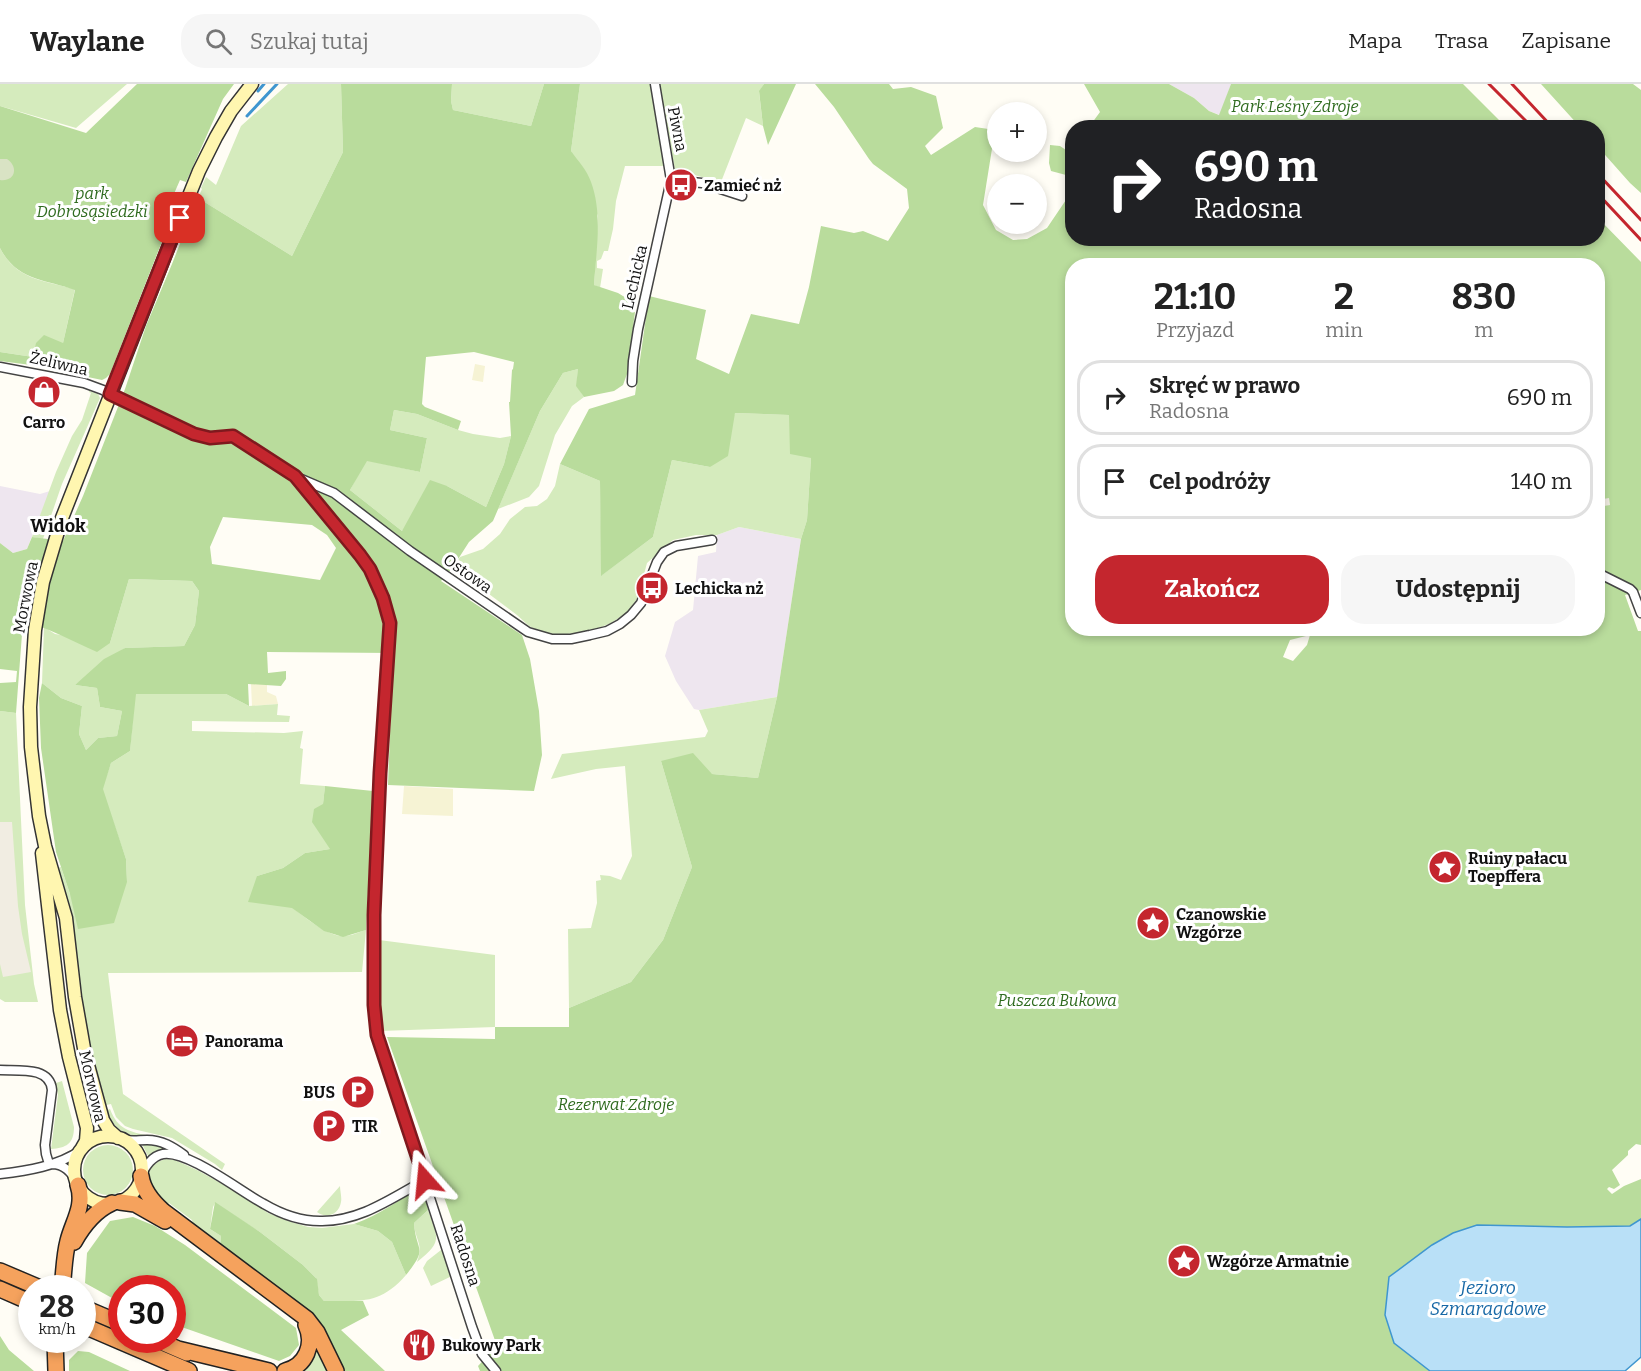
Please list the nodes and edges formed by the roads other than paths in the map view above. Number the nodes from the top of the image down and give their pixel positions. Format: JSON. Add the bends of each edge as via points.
{"nodes":[{"id":1,"x":252,"y":84,"type":"edge"},
{"id":2,"x":655,"y":84,"type":"edge"},
{"id":3,"x":671,"y":180,"type":"junction"},
{"id":4,"x":742,"y":196,"type":"dead end"},
{"id":5,"x":0,"y":367,"type":"edge"},
{"id":6,"x":632,"y":382,"type":"dead end"},
{"id":7,"x":110,"y":394,"type":"junction"},
{"id":8,"x":295,"y":476,"type":"junction"},
{"id":9,"x":712,"y":540,"type":"dead end"},
{"id":10,"x":1605,"y":576,"type":"edge"},
{"id":11,"x":1641,"y":613,"type":"edge"},
{"id":12,"x":39,"y":816,"type":"junction"},
{"id":13,"x":0,"y":1070,"type":"edge"},
{"id":14,"x":120,"y":1138,"type":"junction"},
{"id":15,"x":82,"y":1149,"type":"junction"},
{"id":16,"x":49,"y":1164,"type":"junction"},
{"id":17,"x":202,"y":1167,"type":"junction"},
{"id":18,"x":0,"y":1174,"type":"edge"},
{"id":19,"x":141,"y":1176,"type":"junction"},
{"id":20,"x":425,"y":1180,"type":"junction"},
{"id":21,"x":78,"y":1184,"type":"junction"},
{"id":22,"x":116,"y":1202,"type":"junction"},
{"id":23,"x":195,"y":1236,"type":"junction"},
{"id":24,"x":65,"y":1268,"type":"junction"},
{"id":25,"x":0,"y":1271,"type":"edge"},
{"id":26,"x":64,"y":1275,"type":"edge"},
{"id":27,"x":18,"y":1279,"type":"edge"},
{"id":28,"x":0,"y":1289,"type":"edge"},
{"id":29,"x":18,"y":1297,"type":"edge"},
{"id":30,"x":296,"y":1310,"type":"junction"},
{"id":31,"x":96,"y":1331,"type":"edge"},
{"id":32,"x":106,"y":1335,"type":"junction"},
{"id":33,"x":186,"y":1351,"type":"edge"},
{"id":34,"x":186,"y":1352,"type":"edge"},
{"id":35,"x":54,"y":1353,"type":"edge"},
{"id":36,"x":56,"y":1371,"type":"edge"},
{"id":37,"x":170,"y":1371,"type":"edge"},
{"id":38,"x":189,"y":1371,"type":"edge"},
{"id":39,"x":230,"y":1371,"type":"edge"},
{"id":40,"x":268,"y":1371,"type":"edge"},
{"id":41,"x":285,"y":1371,"type":"edge"},
{"id":42,"x":336,"y":1371,"type":"edge"},
{"id":43,"x":495,"y":1371,"type":"edge"}],
"edges":[{"from":1,"to":7,"type":"main road","via":[[223,124],[199,171]]},
{"from":2,"to":3,"type":"street","name":"Piwna"},
{"from":3,"to":4,"type":"street","via":[[702,183]]},
{"from":3,"to":6,"type":"street","name":"Lechicka","via":[[641,310]]},
{"from":5,"to":7,"type":"street","name":"Żeliwna","via":[[84,383]]},
{"from":7,"to":8,"type":"street","name":"Radosna","via":[[194,434],[210,438],[233,436]]},
{"from":7,"to":12,"type":"main road","name":"Morwowa","via":[[59,525],[39,606],[30,707]]},
{"from":8,"to":9,"type":"street","name":"Ostowa","via":[[334,493],[528,632],[558,640],[608,631],[620,624],[635,611],[664,552]]},
{"from":8,"to":20,"type":"street","name":"Radosna","via":[[360,555],[377,583],[390,623],[374,915],[374,1005],[377,1035]]},
{"from":10,"to":11,"type":"street","via":[[1633,592]]},
{"from":12,"to":14,"type":"main road","name":"Morwowa","via":[[66,918],[85,1054],[103,1119]]},
{"from":12,"to":15,"type":"main road","name":"Morwowa","via":[[60,1010],[87,1128]]},
{"from":13,"to":16,"type":"street","via":[[40,1073],[51,1082],[45,1145]]},
{"from":14,"to":15,"type":"main road","via":[[101,1137]]},
{"from":14,"to":17,"type":"street","name":"Morwowa","via":[[162,1142]]},
{"from":14,"to":19,"type":"main road","via":[[138,1154]]},
{"from":15,"to":16,"type":"street"},
{"from":15,"to":21,"type":"main road","via":[[75,1164]]},
{"from":16,"to":18,"type":"street"},
{"from":16,"to":21,"type":"street","via":[[64,1167]]},
{"from":17,"to":19,"type":"street","name":"Morwowa","via":[[179,1156],[163,1154],[152,1160]]},
{"from":17,"to":20,"type":"street","name":"Morwowa","via":[[273,1209],[318,1221],[359,1215]]},
{"from":19,"to":22,"type":"main road","via":[[134,1191]]},
{"from":19,"to":23,"type":"highway","via":[[151,1199]]},
{"from":20,"to":43,"type":"street","name":"Radosna","via":[[477,1341]]},
{"from":21,"to":22,"type":"main road","via":[[94,1201]]},
{"from":21,"to":24,"type":"highway","via":[[80,1207],[68,1242]]},
{"from":22,"to":23,"type":"highway","via":[[141,1207]]},
{"from":22,"to":24,"type":"highway","via":[[96,1213],[80,1232]]},
{"from":23,"to":30,"type":"highway"},
{"from":24,"to":26,"type":"highway"},
{"from":25,"to":27,"type":"highway"},
{"from":28,"to":29,"type":"highway"},
{"from":30,"to":41,"type":"highway","via":[[308,1330],[310,1345],[300,1363]]},
{"from":30,"to":42,"type":"highway","via":[[313,1327]]},
{"from":31,"to":32,"type":"highway"},
{"from":32,"to":37,"type":"highway"},
{"from":32,"to":38,"type":"highway"},
{"from":33,"to":40,"type":"highway"},
{"from":34,"to":39,"type":"highway"},
{"from":35,"to":36,"type":"highway"}]}
